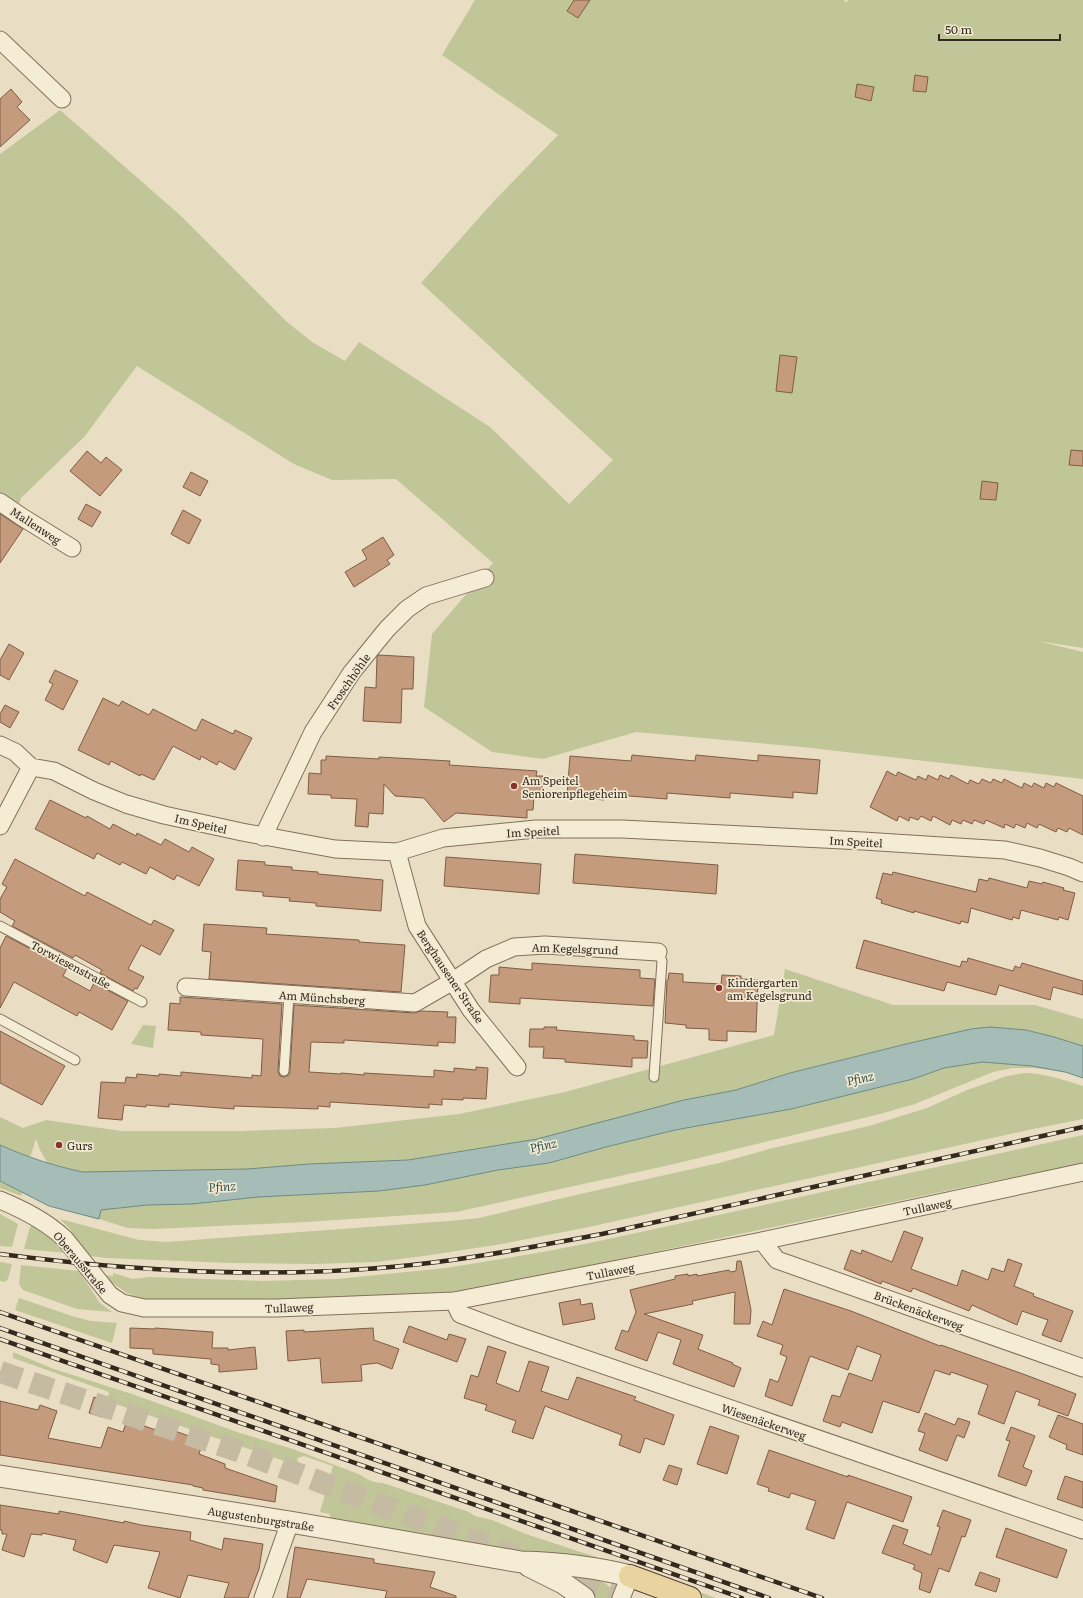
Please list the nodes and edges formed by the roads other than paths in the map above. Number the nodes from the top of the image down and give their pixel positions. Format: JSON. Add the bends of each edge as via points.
{"nodes":[{"id":1,"x":0,"y":40,"type":"edge"},
{"id":2,"x":62,"y":99,"type":"dead end"},
{"id":3,"x":0,"y":502,"type":"edge"},
{"id":4,"x":72,"y":548,"type":"dead end"},
{"id":5,"x":485,"y":578,"type":"dead end"},
{"id":6,"x":0,"y":745,"type":"edge"},
{"id":7,"x":31,"y":767,"type":"junction"},
{"id":8,"x":0,"y":826,"type":"edge"},
{"id":9,"x":263,"y":837,"type":"junction"},
{"id":10,"x":397,"y":852,"type":"junction"},
{"id":11,"x":1083,"y":873,"type":"edge"},
{"id":12,"x":0,"y":926,"type":"edge"},
{"id":13,"x":658,"y":952,"type":"joint"},
{"id":14,"x":453,"y":981,"type":"junction"},
{"id":15,"x":186,"y":987,"type":"dead end"},
{"id":16,"x":289,"y":994,"type":"junction"},
{"id":17,"x":142,"y":1002,"type":"dead end"},
{"id":18,"x":0,"y":1019,"type":"edge"},
{"id":19,"x":75,"y":1060,"type":"dead end"},
{"id":20,"x":517,"y":1067,"type":"dead end"},
{"id":21,"x":284,"y":1071,"type":"dead end"},
{"id":22,"x":654,"y":1077,"type":"dead end"},
{"id":23,"x":1076,"y":1174,"type":"edge"},
{"id":24,"x":1083,"y":1186,"type":"edge"},
{"id":25,"x":0,"y":1200,"type":"edge"},
{"id":26,"x":762,"y":1241,"type":"junction"},
{"id":27,"x":454,"y":1301,"type":"junction"},
{"id":28,"x":144,"y":1308,"type":"joint"},
{"id":29,"x":1083,"y":1368,"type":"edge"},
{"id":30,"x":0,"y":1476,"type":"edge"},
{"id":31,"x":290,"y":1522,"type":"junction"},
{"id":32,"x":1083,"y":1530,"type":"edge"},
{"id":33,"x":521,"y":1562,"type":"junction"},
{"id":34,"x":630,"y":1576,"type":"junction"},
{"id":35,"x":263,"y":1598,"type":"edge"},
{"id":36,"x":584,"y":1598,"type":"edge"},
{"id":37,"x":621,"y":1598,"type":"edge"},
{"id":38,"x":690,"y":1598,"type":"edge"}],
"edges":[{"from":1,"to":2,"type":"street"},
{"from":3,"to":4,"type":"street","name":"Mallenweg"},
{"from":5,"to":9,"type":"street","name":"Froschhöhle","via":[[426,596],[407,609],[387,629],[352,672],[313,732]]},
{"from":6,"to":7,"type":"street","via":[[15,752]]},
{"from":7,"to":8,"type":"street"},
{"from":7,"to":9,"type":"street","name":"Im Speitel","via":[[54,772],[126,804]]},
{"from":9,"to":10,"type":"street","name":"Im Speitel","via":[[334,849]]},
{"from":10,"to":11,"type":"street","name":"Im Speitel","via":[[443,838],[536,829],[622,829],[1005,850],[1040,858]]},
{"from":10,"to":14,"type":"street","name":"Berghausener Straße","via":[[417,926]]},
{"from":12,"to":17,"type":"lane","name":"Torwiesenstraße"},
{"from":13,"to":14,"type":"street","name":"Am Kegelsgrund","via":[[545,945],[514,947],[486,959]]},
{"from":13,"to":22,"type":"lane","via":[[662,961]]},
{"from":14,"to":16,"type":"street","name":"Am Münchsberg","via":[[415,1003]]},
{"from":14,"to":20,"type":"street","name":"Berghausener Straße","via":[[471,1010]]},
{"from":15,"to":16,"type":"street","name":"Am Münchsberg"},
{"from":16,"to":21,"type":"lane"},
{"from":18,"to":19,"type":"lane"},
{"from":23,"to":24,"type":"street","name":"Tullaweg"},
{"from":23,"to":26,"type":"street","name":"Tullaweg"},
{"from":25,"to":28,"type":"street","name":"Oberausstraße","via":[[40,1219],[58,1232],[115,1300]]},
{"from":26,"to":27,"type":"street","name":"Tullaweg"},
{"from":26,"to":29,"type":"street","name":"Brückenäckerweg","via":[[777,1260]]},
{"from":27,"to":28,"type":"street","name":"Tullaweg","via":[[277,1308]]},
{"from":27,"to":32,"type":"street","name":"Wiesenäckerweg","via":[[460,1314],[513,1334]]},
{"from":30,"to":31,"type":"street","name":"Augustenburgstraße"},
{"from":31,"to":33,"type":"street","name":"Augustenburgstraße"},
{"from":31,"to":35,"type":"street"},
{"from":33,"to":34,"type":"street","name":"Augustenburgstraße","via":[[544,1562]]},
{"from":33,"to":36,"type":"street","name":"Augustenburgstraße","via":[[563,1583]]},
{"from":34,"to":37,"type":"street"},
{"from":34,"to":38,"type":"main road"}]}
